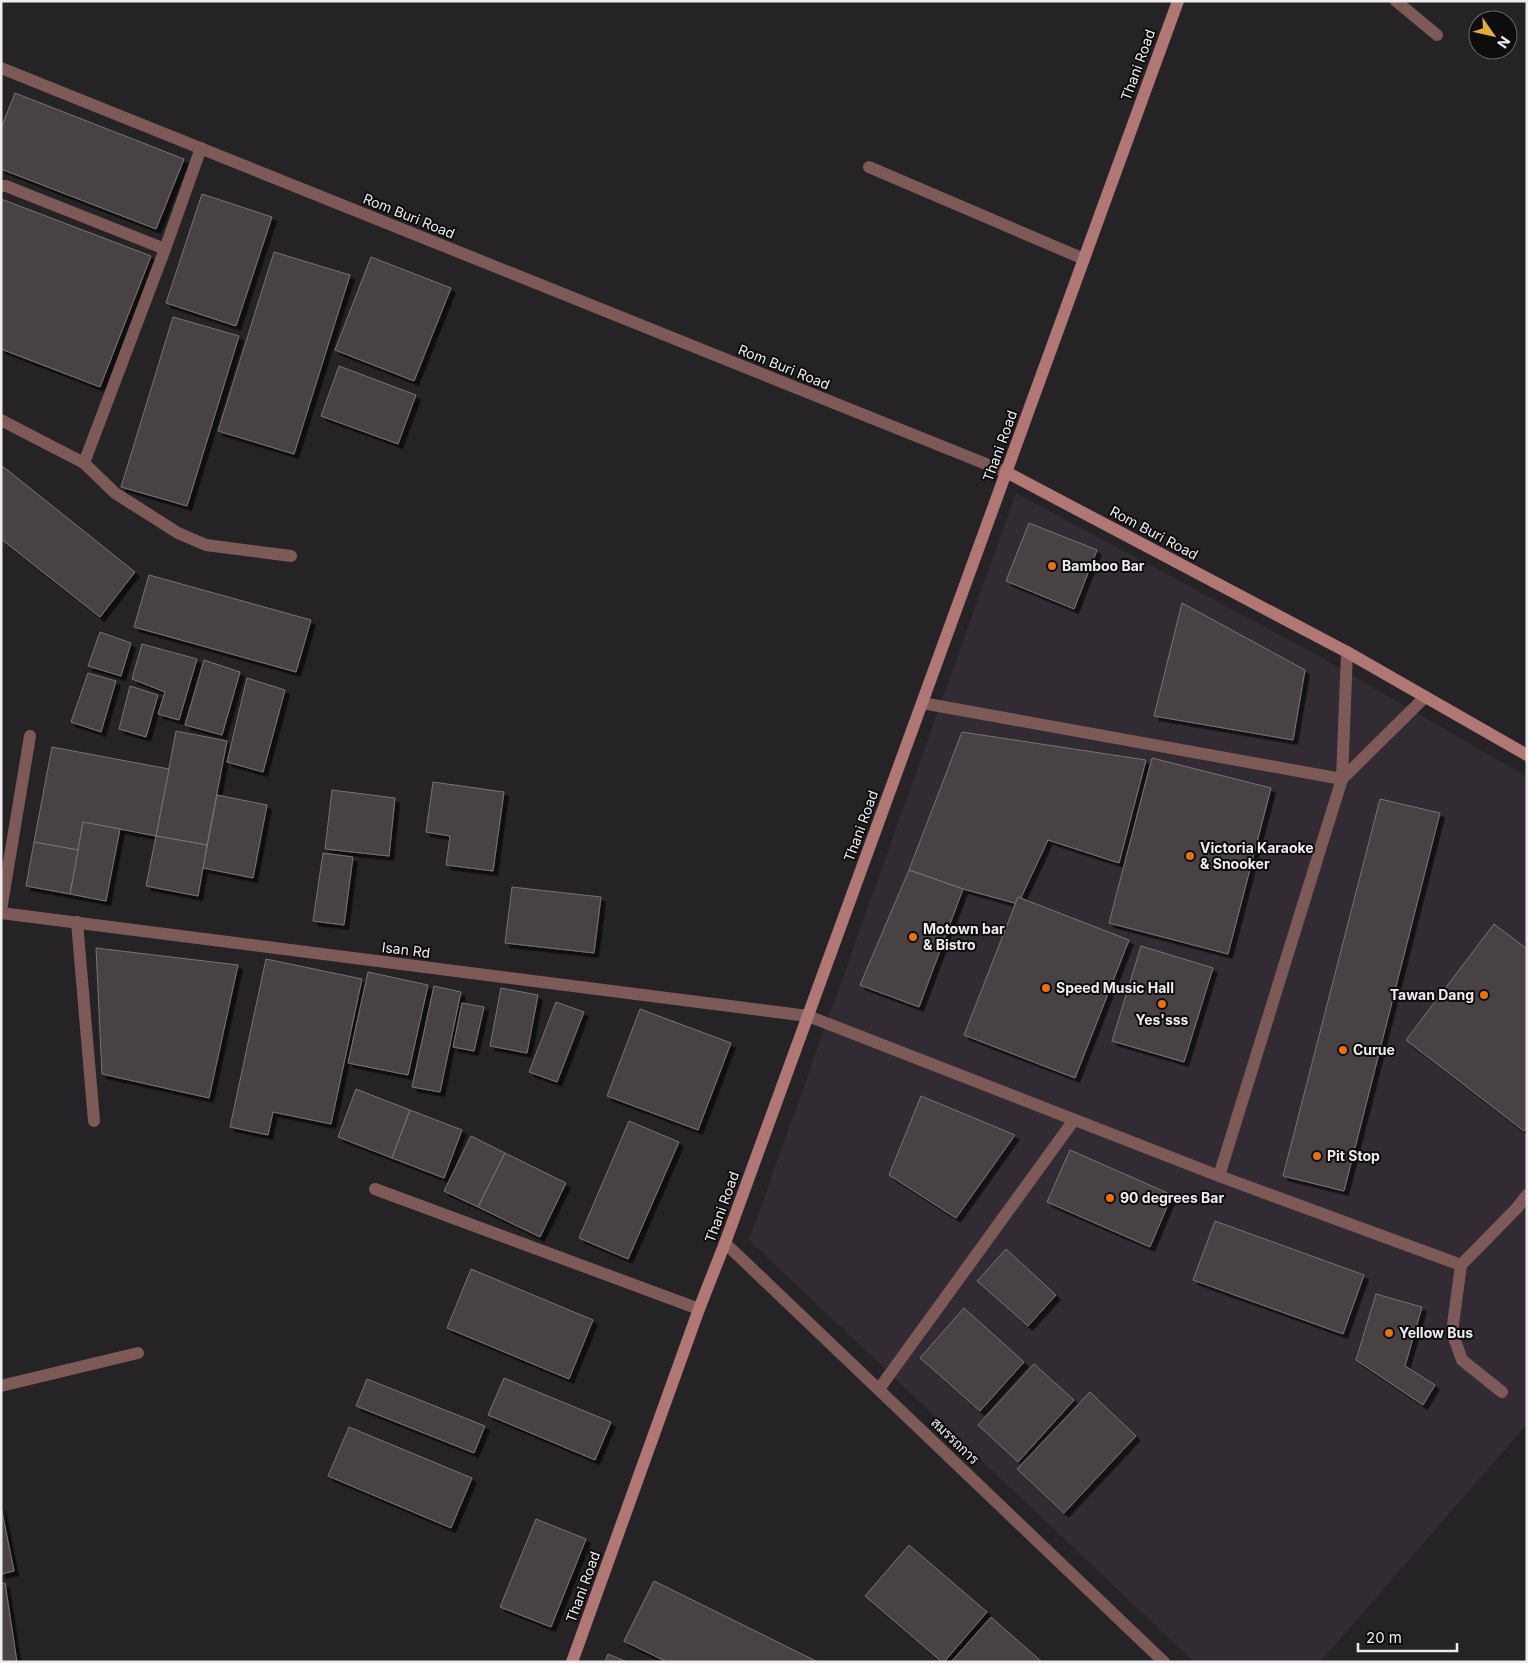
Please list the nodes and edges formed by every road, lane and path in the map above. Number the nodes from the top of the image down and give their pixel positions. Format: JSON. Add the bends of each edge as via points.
{"nodes":[{"id":1,"x":1178,"y":1,"type":"edge"},
{"id":2,"x":1396,"y":1,"type":"edge"},
{"id":3,"x":1437,"y":35,"type":"dead end"},
{"id":4,"x":1,"y":68,"type":"edge"},
{"id":5,"x":201,"y":148,"type":"junction"},
{"id":6,"x":869,"y":167,"type":"dead end"},
{"id":7,"x":1,"y":186,"type":"edge"},
{"id":8,"x":165,"y":249,"type":"junction"},
{"id":9,"x":1084,"y":259,"type":"junction"},
{"id":10,"x":1,"y":420,"type":"edge"},
{"id":11,"x":84,"y":463,"type":"junction"},
{"id":12,"x":1006,"y":472,"type":"junction"},
{"id":13,"x":291,"y":556,"type":"dead end"},
{"id":14,"x":1347,"y":652,"type":"junction"},
{"id":15,"x":1425,"y":697,"type":"junction"},
{"id":16,"x":922,"y":703,"type":"junction"},
{"id":17,"x":30,"y":736,"type":"dead end"},
{"id":18,"x":1527,"y":755,"type":"edge"},
{"id":19,"x":1342,"y":779,"type":"junction"},
{"id":20,"x":1,"y":911,"type":"edge"},
{"id":21,"x":76,"y":922,"type":"junction"},
{"id":22,"x":808,"y":1016,"type":"junction"},
{"id":23,"x":1074,"y":1120,"type":"junction"},
{"id":24,"x":94,"y":1121,"type":"dead end"},
{"id":25,"x":1219,"y":1176,"type":"junction"},
{"id":26,"x":376,"y":1189,"type":"dead end"},
{"id":27,"x":1527,"y":1195,"type":"edge"},
{"id":28,"x":725,"y":1244,"type":"junction"},
{"id":29,"x":1461,"y":1265,"type":"junction"},
{"id":30,"x":699,"y":1309,"type":"junction"},
{"id":31,"x":138,"y":1353,"type":"dead end"},
{"id":32,"x":1,"y":1386,"type":"edge"},
{"id":33,"x":879,"y":1389,"type":"junction"},
{"id":34,"x":1502,"y":1392,"type":"dead end"},
{"id":35,"x":572,"y":1662,"type":"edge"},
{"id":36,"x":1164,"y":1662,"type":"edge"}],
"edges":[{"from":1,"to":9,"type":"street","name":"Thani Road"},
{"from":2,"to":3,"type":"street"},
{"from":4,"to":5,"type":"street","name":"Rom Buri Road"},
{"from":5,"to":8,"type":"street"},
{"from":5,"to":12,"type":"street","name":"Rom Buri Road"},
{"from":6,"to":9,"type":"street"},
{"from":7,"to":8,"type":"street"},
{"from":8,"to":11,"type":"street"},
{"from":9,"to":12,"type":"street","name":"Thani Road"},
{"from":10,"to":11,"type":"street"},
{"from":11,"to":13,"type":"street","via":[[115,493],[178,533],[206,545]]},
{"from":12,"to":14,"type":"street","name":"Rom Buri Road"},
{"from":12,"to":16,"type":"street","name":"Thani Road"},
{"from":14,"to":15,"type":"street","name":"Rom Buri Road"},
{"from":14,"to":19,"type":"street"},
{"from":15,"to":18,"type":"street","name":"Rom Buri Road"},
{"from":15,"to":19,"type":"street"},
{"from":16,"to":19,"type":"street"},
{"from":16,"to":22,"type":"street","name":"Thani Road"},
{"from":17,"to":20,"type":"street"},
{"from":19,"to":25,"type":"street"},
{"from":20,"to":21,"type":"street","name":"Isan Rd"},
{"from":21,"to":22,"type":"street","name":"Isan Rd"},
{"from":21,"to":24,"type":"street"},
{"from":22,"to":23,"type":"street","name":"Isan Rd"},
{"from":22,"to":28,"type":"street","name":"Thani Road"},
{"from":23,"to":25,"type":"street","name":"Isan Rd"},
{"from":23,"to":33,"type":"street"},
{"from":25,"to":29,"type":"street","name":"Isan Rd"},
{"from":26,"to":30,"type":"street"},
{"from":27,"to":29,"type":"street"},
{"from":28,"to":30,"type":"street","name":"Thani Road"},
{"from":28,"to":33,"type":"street","name":"สมรรถการ"},
{"from":29,"to":34,"type":"street","via":[[1452,1332],[1462,1360]]},
{"from":30,"to":35,"type":"street","name":"Thani Road"},
{"from":31,"to":32,"type":"street"},
{"from":33,"to":36,"type":"street","name":"สมรรถการ"}]}
